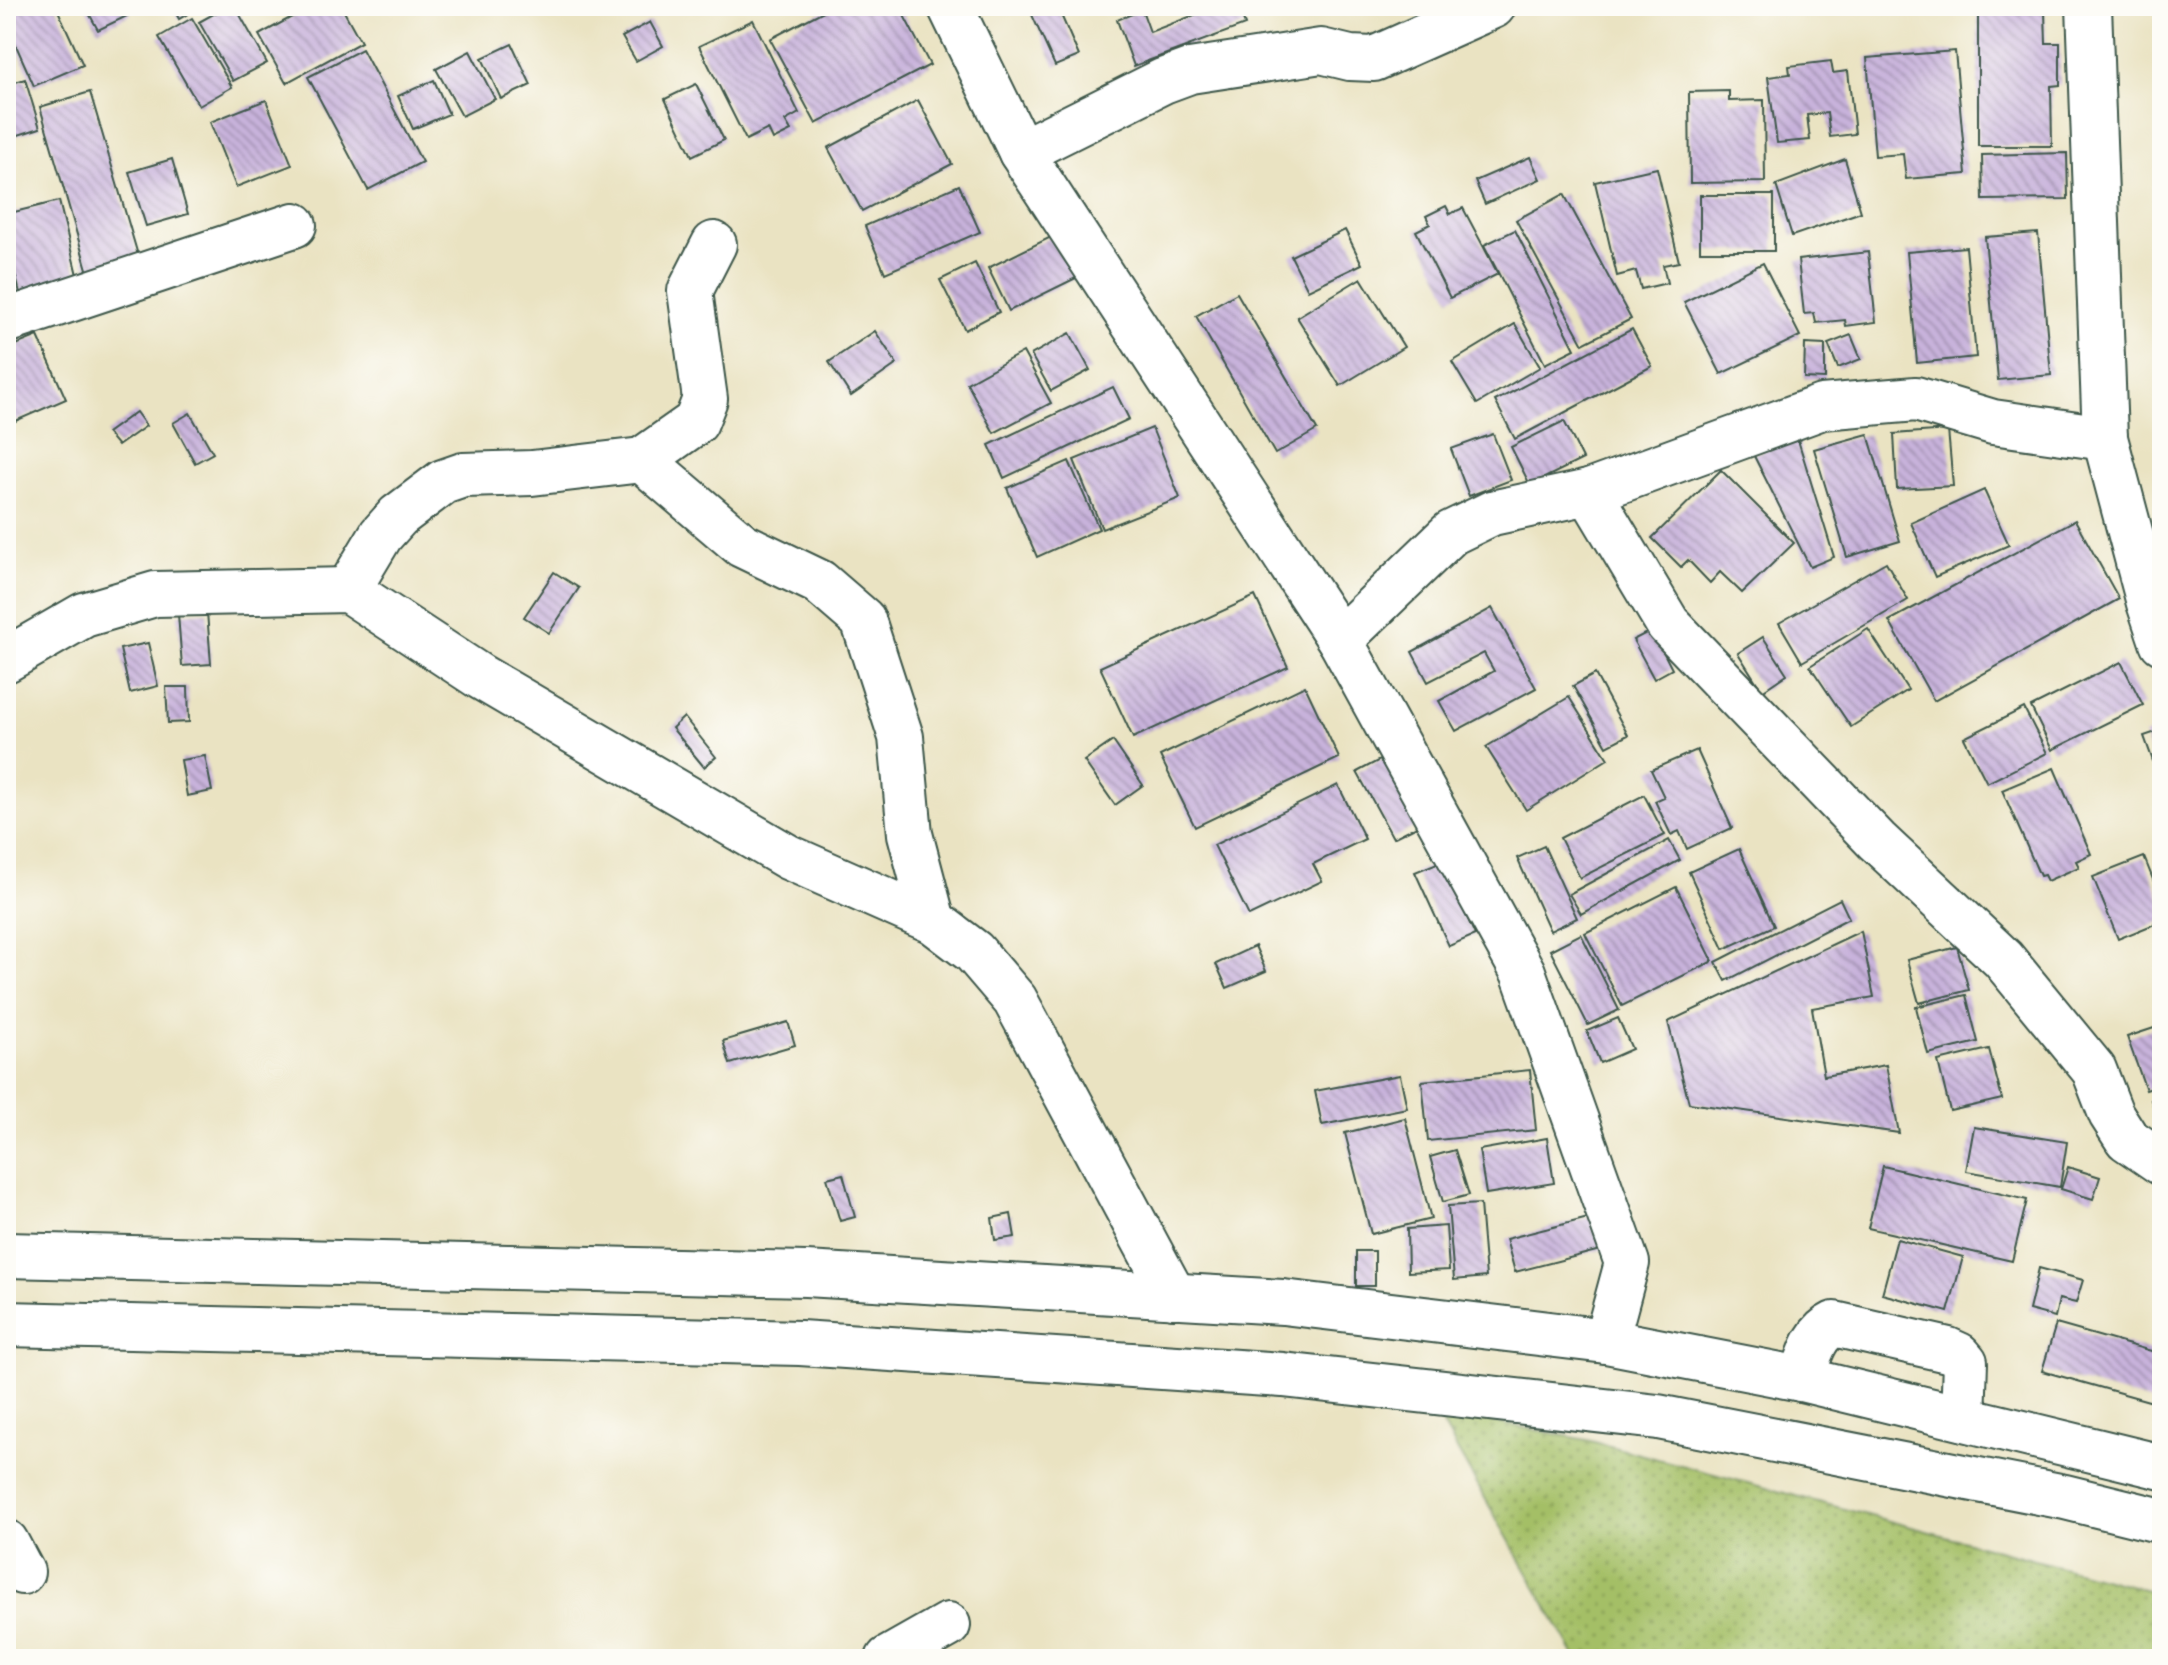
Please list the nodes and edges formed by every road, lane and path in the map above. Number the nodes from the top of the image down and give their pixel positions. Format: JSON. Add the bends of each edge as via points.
{"nodes":[{"id":1,"x":950,"y":6,"type":"edge"},
{"id":2,"x":1493,"y":6,"type":"edge"},
{"id":3,"x":2089,"y":6,"type":"edge"},
{"id":4,"x":1021,"y":152,"type":"junction"},
{"id":5,"x":294,"y":225,"type":"dead end"},
{"id":6,"x":714,"y":244,"type":"dead end"},
{"id":7,"x":6,"y":321,"type":"edge"},
{"id":8,"x":2105,"y":438,"type":"junction"},
{"id":9,"x":642,"y":460,"type":"junction"},
{"id":10,"x":1589,"y":492,"type":"junction"},
{"id":11,"x":348,"y":590,"type":"junction"},
{"id":12,"x":1340,"y":640,"type":"junction"},
{"id":13,"x":2162,"y":642,"type":"edge"},
{"id":14,"x":6,"y":660,"type":"edge"},
{"id":15,"x":933,"y":921,"type":"junction"},
{"id":16,"x":2162,"y":1163,"type":"edge"},
{"id":17,"x":6,"y":1255,"type":"edge"},
{"id":18,"x":1174,"y":1296,"type":"junction"},
{"id":19,"x":6,"y":1324,"type":"edge"},
{"id":20,"x":1606,"y":1341,"type":"junction"},
{"id":21,"x":1801,"y":1379,"type":"junction"},
{"id":22,"x":1963,"y":1418,"type":"junction"},
{"id":23,"x":2162,"y":1467,"type":"edge"},
{"id":24,"x":2162,"y":1521,"type":"edge"},
{"id":25,"x":948,"y":1625,"type":"dead end"},
{"id":26,"x":888,"y":1659,"type":"edge"}],
"edges":[{"from":1,"to":4,"type":"street"},
{"from":2,"to":4,"type":"street","via":[[1374,59],[1321,51],[1190,71]]},
{"from":3,"to":8,"type":"street"},
{"from":4,"to":12,"type":"street"},
{"from":5,"to":7,"type":"street"},
{"from":6,"to":9,"type":"street","via":[[690,291],[705,399],[696,422]]},
{"from":8,"to":10,"type":"street","via":[[1993,422],[1916,399],[1822,407]]},
{"from":8,"to":13,"type":"street"},
{"from":9,"to":11,"type":"street","via":[[463,475],[443,482],[381,535]]},
{"from":9,"to":15,"type":"street","via":[[742,545],[819,582],[863,620],[901,737],[910,834]]},
{"from":10,"to":12,"type":"street","via":[[1492,513],[1451,533]]},
{"from":10,"to":16,"type":"street","via":[[1668,624],[1877,841],[2003,959],[2094,1070],[2127,1139]]},
{"from":11,"to":14,"type":"street","via":[[155,594],[84,615]]},
{"from":11,"to":15,"type":"street","via":[[479,676],[788,857]]},
{"from":12,"to":20,"type":"street","via":[[1523,972],[1627,1263]]},
{"from":15,"to":18,"type":"street","via":[[974,952],[1015,1000]]},
{"from":17,"to":18,"type":"street","via":[[806,1274]]},
{"from":18,"to":20,"type":"street","via":[[1283,1302]]},
{"from":19,"to":24,"type":"street","via":[[800,1343],[1283,1375],[1658,1417]]},
{"from":20,"to":21,"type":"street"},
{"from":21,"to":22,"type":"street"},
{"from":21,"to":22,"type":"street","via":[[1817,1338],[1834,1324],[1948,1350],[1965,1362]]},
{"from":22,"to":23,"type":"street"},
{"from":25,"to":26,"type":"street"}]}
